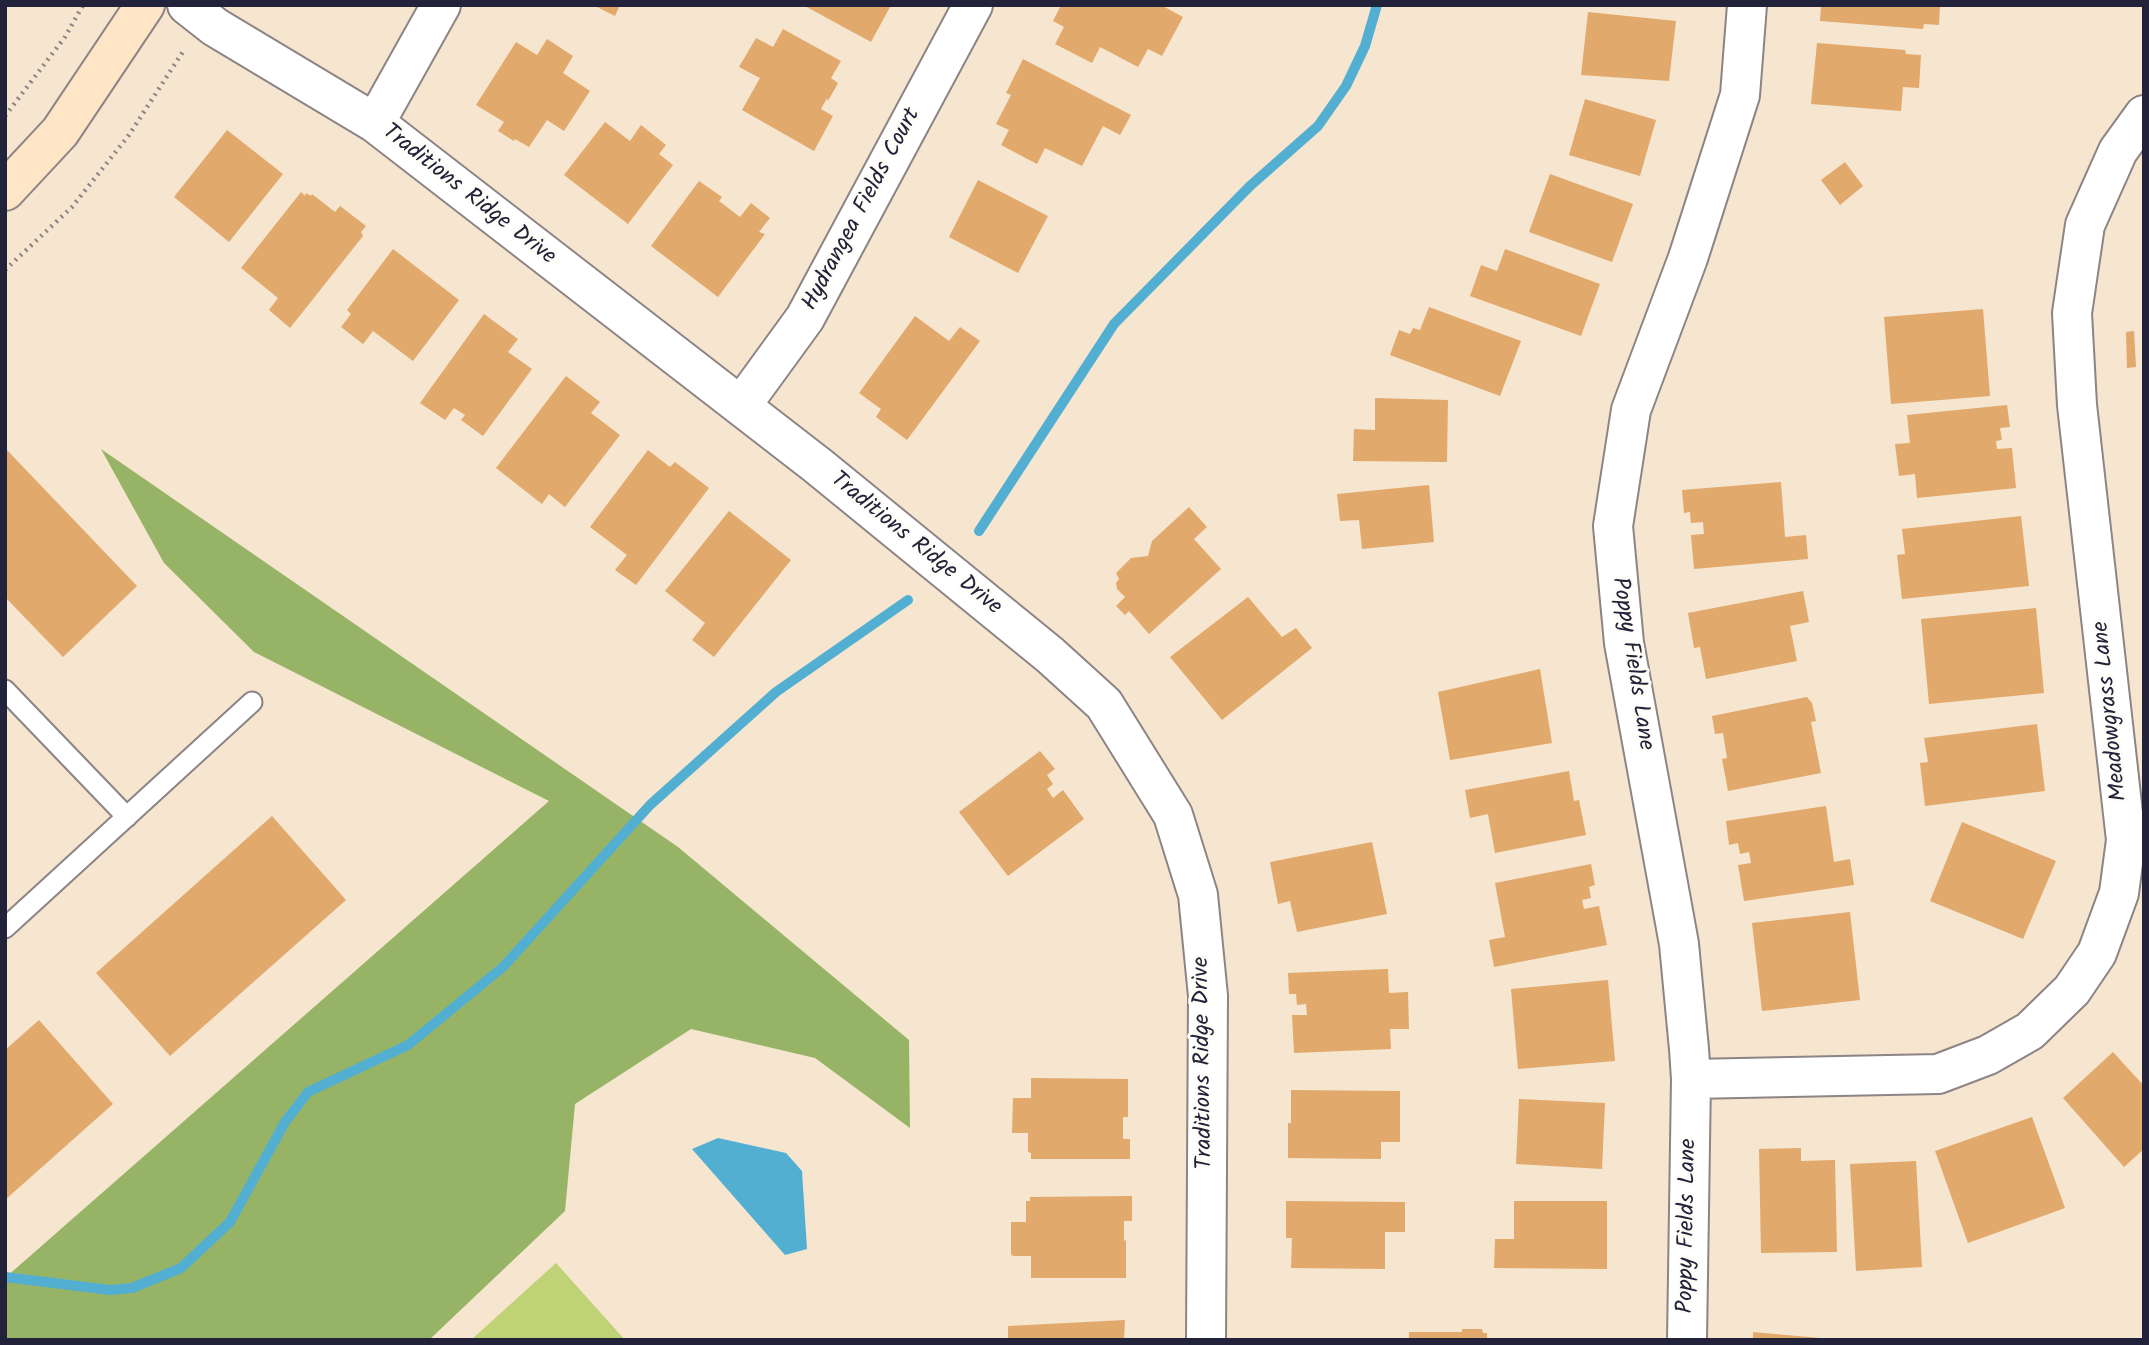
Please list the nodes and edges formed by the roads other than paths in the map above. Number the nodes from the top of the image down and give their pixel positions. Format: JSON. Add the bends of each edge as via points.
{"nodes":[{"id":1,"x":145,"y":5,"type":"edge"},
{"id":2,"x":187,"y":5,"type":"edge"},
{"id":3,"x":441,"y":5,"type":"edge"},
{"id":4,"x":973,"y":5,"type":"edge"},
{"id":5,"x":1747,"y":5,"type":"edge"},
{"id":6,"x":2144,"y":115,"type":"edge"},
{"id":7,"x":375,"y":123,"type":"junction"},
{"id":8,"x":5,"y":191,"type":"edge"},
{"id":9,"x":741,"y":406,"type":"junction"},
{"id":10,"x":5,"y":690,"type":"edge"},
{"id":11,"x":252,"y":702,"type":"dead end"},
{"id":12,"x":127,"y":817,"type":"junction"},
{"id":13,"x":5,"y":928,"type":"edge"},
{"id":14,"x":1692,"y":1079,"type":"junction"},
{"id":15,"x":1206,"y":1340,"type":"edge"},
{"id":16,"x":1687,"y":1340,"type":"edge"}],
"edges":[{"from":1,"to":8,"type":"main road","via":[[60,132]]},
{"from":2,"to":7,"type":"street","name":"Traditions Ridge Drive","via":[[215,27]]},
{"from":3,"to":7,"type":"street"},
{"from":4,"to":9,"type":"street","name":"Hydrangea Fields Court","via":[[805,318]]},
{"from":5,"to":14,"type":"street","name":"Poppy Fields Lane","via":[[1740,95],[1688,258],[1631,410],[1613,526],[1624,643],[1679,944]]},
{"from":6,"to":14,"type":"street","name":"Meadowgrass Lane","via":[[2118,151],[2085,225],[2072,313],[2077,405],[2126,840],[2119,894],[2097,953],[2071,990],[2030,1031],[1989,1055],[1938,1074]]},
{"from":7,"to":9,"type":"street","name":"Traditions Ridge Drive"},
{"from":9,"to":15,"type":"street","name":"Traditions Ridge Drive","via":[[1050,655],[1104,704],[1173,815],[1198,895],[1208,996]]},
{"from":10,"to":12,"type":"lane"},
{"from":11,"to":12,"type":"lane"},
{"from":12,"to":13,"type":"lane"},
{"from":14,"to":16,"type":"street","name":"Poppy Fields Lane"}]}
